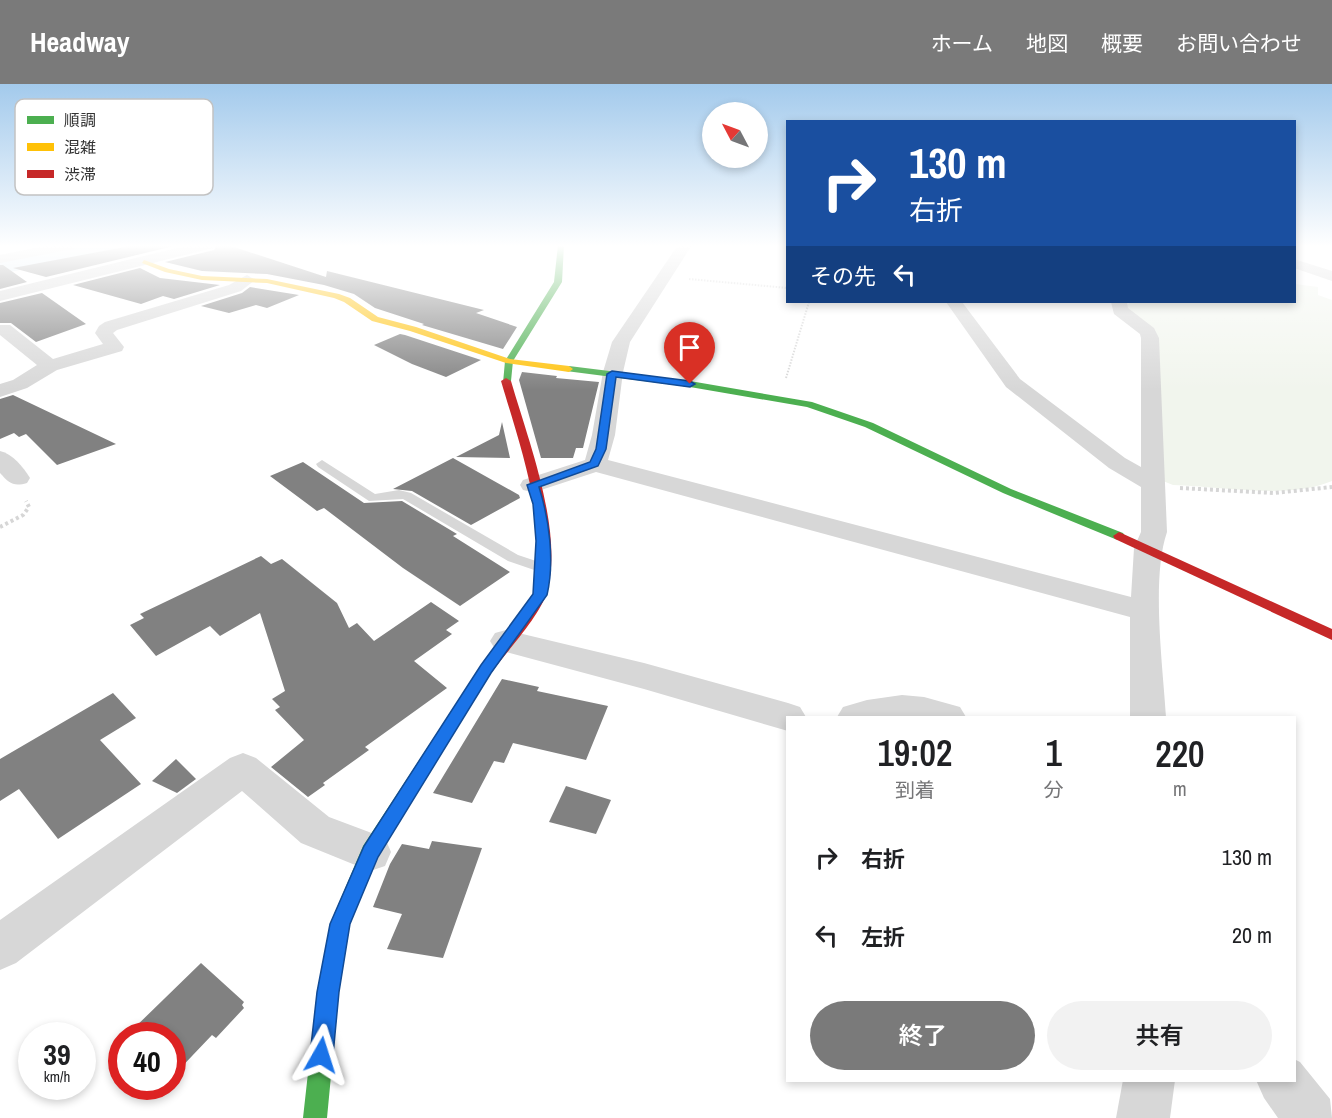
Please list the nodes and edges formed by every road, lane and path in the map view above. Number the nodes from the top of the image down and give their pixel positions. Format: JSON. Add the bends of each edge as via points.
{"nodes":[{"id":1,"x":221,"y":293,"type":"edge"},
{"id":2,"x":323,"y":293,"type":"edge"},
{"id":3,"x":553,"y":293,"type":"edge"},
{"id":4,"x":654,"y":293,"type":"edge"},
{"id":5,"x":809,"y":303,"type":"edge"},
{"id":6,"x":955,"y":303,"type":"edge"},
{"id":7,"x":1119,"y":303,"type":"edge"},
{"id":8,"x":0,"y":330,"type":"edge"},
{"id":9,"x":508,"y":362,"type":"junction"},
{"id":10,"x":50,"y":366,"type":"junction"},
{"id":11,"x":612,"y":374,"type":"junction"},
{"id":12,"x":0,"y":391,"type":"edge"},
{"id":13,"x":780,"y":398,"type":"junction"},
{"id":14,"x":0,"y":458,"type":"edge"},
{"id":15,"x":322,"y":464,"type":"dead end"},
{"id":16,"x":595,"y":464,"type":"junction"},
{"id":17,"x":18,"y":478,"type":"joint"},
{"id":18,"x":532,"y":485,"type":"junction"},
{"id":19,"x":1153,"y":487,"type":"junction"},
{"id":20,"x":1332,"y":487,"type":"edge"},
{"id":21,"x":0,"y":527,"type":"edge"},
{"id":22,"x":1148,"y":548,"type":"junction"},
{"id":23,"x":543,"y":568,"type":"junction"},
{"id":24,"x":1145,"y":611,"type":"junction"},
{"id":25,"x":1332,"y":635,"type":"edge"},
{"id":26,"x":506,"y":641,"type":"junction"},
{"id":27,"x":786,"y":716,"type":"edge"},
{"id":28,"x":859,"y":716,"type":"edge"},
{"id":29,"x":944,"y":716,"type":"edge"},
{"id":30,"x":1148,"y":716,"type":"edge"},
{"id":31,"x":370,"y":852,"type":"junction"},
{"id":32,"x":0,"y":947,"type":"edge"},
{"id":33,"x":1149,"y":1082,"type":"edge"},
{"id":34,"x":1284,"y":1082,"type":"edge"},
{"id":35,"x":315,"y":1118,"type":"edge"},
{"id":36,"x":1143,"y":1118,"type":"edge"},
{"id":37,"x":1311,"y":1118,"type":"edge"}],
"edges":[{"from":1,"to":10,"type":"street","via":[[111,326],[104,333],[115,347]]},
{"from":2,"to":9,"type":"street","via":[[346,300],[375,319]]},
{"from":3,"to":9,"type":"street"},
{"from":4,"to":11,"type":"street","via":[[627,330]]},
{"from":5,"to":13,"type":"path"},
{"from":6,"to":19,"type":"street","via":[[1013,383]]},
{"from":7,"to":19,"type":"street","via":[[1120,310],[1148,332],[1150,338]]},
{"from":8,"to":10,"type":"street","via":[[4,329]]},
{"from":9,"to":11,"type":"street"},
{"from":9,"to":18,"type":"street","via":[[506,380]]},
{"from":10,"to":12,"type":"street"},
{"from":11,"to":13,"type":"street"},
{"from":11,"to":16,"type":"street","via":[[601,449]]},
{"from":13,"to":22,"type":"street","via":[[869,425],[1007,491]]},
{"from":14,"to":17,"type":"street"},
{"from":15,"to":23,"type":"lane","via":[[373,498],[407,496],[513,558]]},
{"from":16,"to":18,"type":"street"},
{"from":16,"to":24,"type":"street"},
{"from":17,"to":21,"type":"path","via":[[29,507],[23,516]]},
{"from":18,"to":23,"type":"street","via":[[543,541]]},
{"from":19,"to":20,"type":"path","via":[[1274,493]]},
{"from":19,"to":22,"type":"street","via":[[1154,532]]},
{"from":22,"to":24,"type":"street"},
{"from":22,"to":25,"type":"street"},
{"from":23,"to":26,"type":"street","via":[[540,595]]},
{"from":24,"to":30,"type":"street"},
{"from":26,"to":27,"type":"street"},
{"from":26,"to":31,"type":"street"},
{"from":28,"to":29,"type":"street","via":[[889,708]]},
{"from":31,"to":32,"type":"street","via":[[315,830],[243,769]]},
{"from":31,"to":35,"type":"street","via":[[340,924],[328,992]]},
{"from":33,"to":36,"type":"street"},
{"from":34,"to":37,"type":"street"}]}
